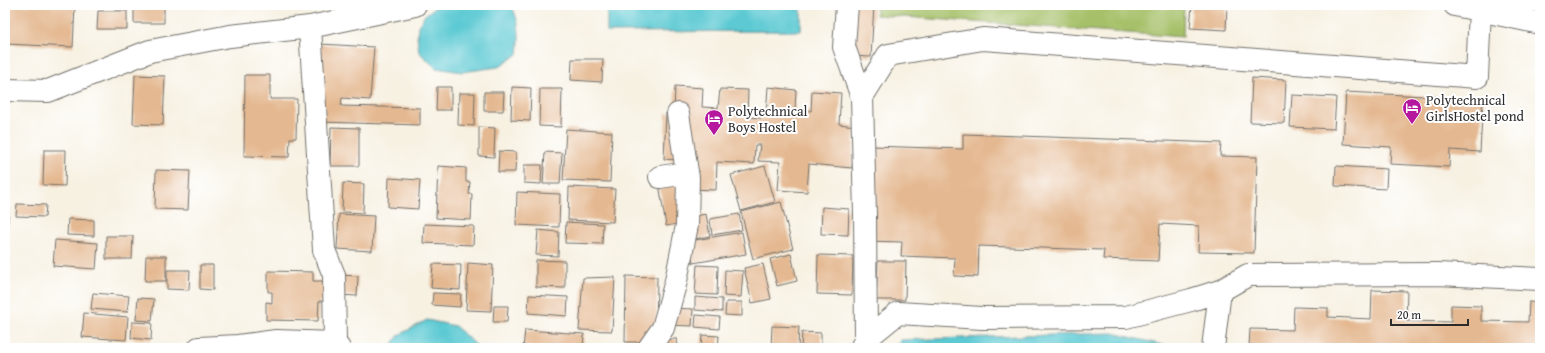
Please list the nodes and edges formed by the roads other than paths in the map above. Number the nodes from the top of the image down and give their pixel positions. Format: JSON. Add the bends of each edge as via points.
{"nodes":[{"id":1,"x":415,"y":5,"type":"edge"},
{"id":2,"x":847,"y":5,"type":"edge"},
{"id":3,"x":1456,"y":5,"type":"edge"},
{"id":4,"x":1480,"y":10,"type":"junction"},
{"id":5,"x":1540,"y":23,"type":"edge"},
{"id":6,"x":310,"y":27,"type":"junction"},
{"id":7,"x":5,"y":90,"type":"edge"},
{"id":8,"x":862,"y":97,"type":"junction"},
{"id":9,"x":678,"y":114,"type":"dead end"},
{"id":10,"x":687,"y":173,"type":"junction"},
{"id":11,"x":660,"y":177,"type":"dead end"},
{"id":12,"x":1540,"y":279,"type":"edge"},
{"id":13,"x":1220,"y":291,"type":"junction"},
{"id":14,"x":864,"y":344,"type":"edge"},
{"id":15,"x":337,"y":345,"type":"edge"},
{"id":16,"x":199,"y":348,"type":"edge"},
{"id":17,"x":648,"y":348,"type":"edge"},
{"id":18,"x":1213,"y":348,"type":"edge"}],
"edges":[{"from":1,"to":6,"type":"street"},
{"from":2,"to":8,"type":"street","via":[[844,47]]},
{"from":3,"to":4,"type":"street"},
{"from":4,"to":5,"type":"street"},
{"from":4,"to":8,"type":"street","via":[[1477,77],[983,40],[888,55]]},
{"from":6,"to":7,"type":"street","via":[[230,36],[150,51],[48,91]]},
{"from":6,"to":15,"type":"street","via":[[324,250],[334,275]]},
{"from":8,"to":14,"type":"street","via":[[865,214]]},
{"from":9,"to":10,"type":"street"},
{"from":10,"to":11,"type":"street"},
{"from":10,"to":17,"type":"street","via":[[687,225],[676,281],[663,328]]},
{"from":12,"to":13,"type":"street","via":[[1438,274],[1248,275]]},
{"from":13,"to":14,"type":"street","via":[[1126,317],[982,318],[898,313]]},
{"from":13,"to":18,"type":"street"},
{"from":15,"to":16,"type":"street","via":[[276,341]]}]}
